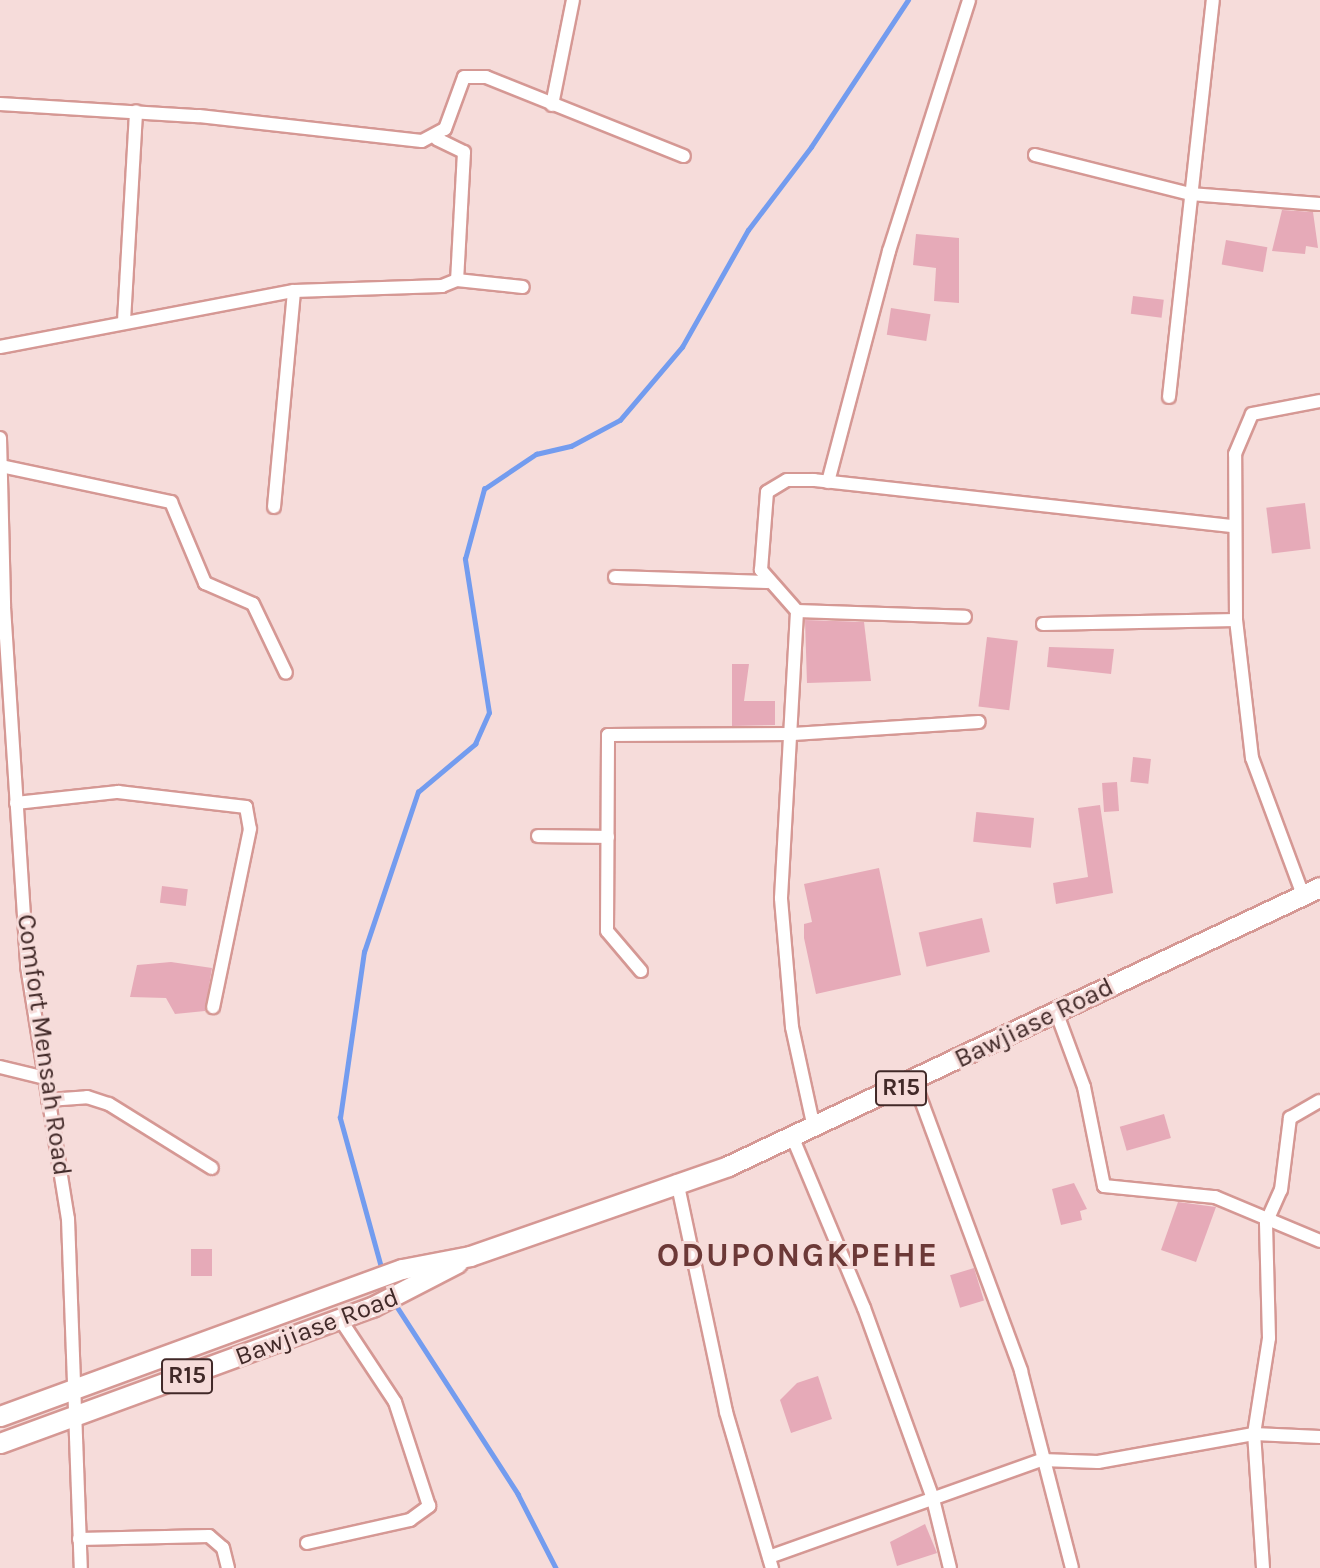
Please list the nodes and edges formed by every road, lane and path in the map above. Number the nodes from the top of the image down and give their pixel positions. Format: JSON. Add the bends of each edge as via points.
{"nodes":[{"id":1,"x":573,"y":0,"type":"edge"},
{"id":2,"x":969,"y":0,"type":"edge"},
{"id":3,"x":1213,"y":0,"type":"edge"},
{"id":4,"x":0,"y":103,"type":"edge"},
{"id":5,"x":552,"y":105,"type":"junction"},
{"id":6,"x":136,"y":111,"type":"junction"},
{"id":7,"x":437,"y":139,"type":"junction"},
{"id":8,"x":1035,"y":155,"type":"dead end"},
{"id":9,"x":684,"y":156,"type":"dead end"},
{"id":10,"x":1190,"y":194,"type":"junction"},
{"id":11,"x":1320,"y":204,"type":"edge"},
{"id":12,"x":457,"y":280,"type":"junction"},
{"id":13,"x":523,"y":287,"type":"dead end"},
{"id":14,"x":295,"y":291,"type":"junction"},
{"id":15,"x":124,"y":321,"type":"junction"},
{"id":16,"x":0,"y":346,"type":"edge"},
{"id":17,"x":1169,"y":397,"type":"dead end"},
{"id":18,"x":1320,"y":401,"type":"edge"},
{"id":19,"x":0,"y":438,"type":"edge"},
{"id":20,"x":1,"y":466,"type":"edge"},
{"id":21,"x":828,"y":482,"type":"junction"},
{"id":22,"x":274,"y":507,"type":"dead end"},
{"id":23,"x":1234,"y":526,"type":"junction"},
{"id":24,"x":615,"y":578,"type":"dead end"},
{"id":25,"x":768,"y":582,"type":"junction"},
{"id":26,"x":797,"y":611,"type":"junction"},
{"id":27,"x":965,"y":617,"type":"dead end"},
{"id":28,"x":1236,"y":620,"type":"junction"},
{"id":29,"x":1043,"y":624,"type":"dead end"},
{"id":30,"x":286,"y":673,"type":"dead end"},
{"id":31,"x":979,"y":722,"type":"dead end"},
{"id":32,"x":793,"y":734,"type":"junction"},
{"id":33,"x":16,"y":803,"type":"junction"},
{"id":34,"x":538,"y":836,"type":"dead end"},
{"id":35,"x":608,"y":837,"type":"junction"},
{"id":36,"x":1312,"y":891,"type":"edge"},
{"id":37,"x":641,"y":971,"type":"dead end"},
{"id":38,"x":213,"y":1007,"type":"dead end"},
{"id":39,"x":1057,"y":1014,"type":"junction"},
{"id":40,"x":0,"y":1067,"type":"edge"},
{"id":41,"x":45,"y":1077,"type":"junction"},
{"id":42,"x":914,"y":1081,"type":"junction"},
{"id":43,"x":48,"y":1100,"type":"junction"},
{"id":44,"x":1320,"y":1101,"type":"edge"},
{"id":45,"x":814,"y":1128,"type":"junction"},
{"id":46,"x":792,"y":1136,"type":"junction"},
{"id":47,"x":212,"y":1168,"type":"dead end"},
{"id":48,"x":677,"y":1181,"type":"junction"},
{"id":49,"x":1266,"y":1223,"type":"junction"},
{"id":50,"x":1320,"y":1241,"type":"edge"},
{"id":51,"x":470,"y":1256,"type":"junction"},
{"id":52,"x":340,"y":1319,"type":"junction"},
{"id":53,"x":74,"y":1390,"type":"junction"},
{"id":54,"x":0,"y":1416,"type":"edge"},
{"id":55,"x":72,"y":1420,"type":"junction"},
{"id":56,"x":1254,"y":1434,"type":"junction"},
{"id":57,"x":1320,"y":1437,"type":"edge"},
{"id":58,"x":0,"y":1443,"type":"edge"},
{"id":59,"x":1042,"y":1460,"type":"junction"},
{"id":60,"x":933,"y":1499,"type":"junction"},
{"id":61,"x":79,"y":1539,"type":"junction"},
{"id":62,"x":307,"y":1543,"type":"dead end"},
{"id":63,"x":771,"y":1563,"type":"edge"},
{"id":64,"x":81,"y":1568,"type":"edge"},
{"id":65,"x":228,"y":1568,"type":"edge"},
{"id":66,"x":950,"y":1568,"type":"edge"},
{"id":67,"x":1072,"y":1568,"type":"edge"},
{"id":68,"x":1264,"y":1568,"type":"edge"}],
"edges":[{"from":1,"to":5,"type":"street"},
{"from":2,"to":21,"type":"street","via":[[889,251]]},
{"from":3,"to":10,"type":"street"},
{"from":4,"to":6,"type":"street"},
{"from":5,"to":7,"type":"street","via":[[486,77],[464,78]]},
{"from":5,"to":9,"type":"street"},
{"from":6,"to":7,"type":"street"},
{"from":6,"to":15,"type":"street"},
{"from":7,"to":12,"type":"street","via":[[464,152]]},
{"from":8,"to":10,"type":"street"},
{"from":10,"to":11,"type":"street"},
{"from":10,"to":17,"type":"street"},
{"from":12,"to":13,"type":"street"},
{"from":12,"to":14,"type":"street","via":[[442,286]]},
{"from":14,"to":15,"type":"street"},
{"from":14,"to":22,"type":"street"},
{"from":15,"to":16,"type":"street"},
{"from":18,"to":23,"type":"street","via":[[1260,410],[1244,424],[1235,454]]},
{"from":19,"to":20,"type":"street","name":"Comfort Mensah Road"},
{"from":20,"to":30,"type":"street","via":[[171,502],[205,583],[253,604]]},
{"from":20,"to":33,"type":"street","name":"Comfort Mensah Road"},
{"from":21,"to":23,"type":"street"},
{"from":21,"to":25,"type":"street","via":[[787,480],[768,492],[761,569]]},
{"from":23,"to":28,"type":"street"},
{"from":24,"to":25,"type":"street"},
{"from":25,"to":26,"type":"street","via":[[790,596]]},
{"from":26,"to":27,"type":"street"},
{"from":26,"to":32,"type":"street"},
{"from":28,"to":29,"type":"street"},
{"from":28,"to":36,"type":"street","via":[[1252,758]]},
{"from":31,"to":32,"type":"street"},
{"from":32,"to":35,"type":"street","via":[[608,735]]},
{"from":32,"to":45,"type":"street","via":[[781,898],[792,1027]]},
{"from":33,"to":38,"type":"street","via":[[118,792],[246,807],[250,829]]},
{"from":33,"to":41,"type":"street","name":"Comfort Mensah Road","via":[[27,966]]},
{"from":34,"to":35,"type":"street"},
{"from":35,"to":37,"type":"street","via":[[607,931]]},
{"from":36,"to":39,"type":"main road","name":"Bawjiase Road","number":"R15"},
{"from":39,"to":42,"type":"main road","name":"Bawjiase Road","number":"R15"},
{"from":39,"to":49,"type":"street","via":[[1084,1087],[1104,1186],[1215,1197]]},
{"from":40,"to":41,"type":"street"},
{"from":41,"to":43,"type":"street","name":"Comfort Mensah Road"},
{"from":42,"to":45,"type":"main road","name":"Bawjiase Road","number":"R15"},
{"from":42,"to":59,"type":"street","via":[[982,1252]]},
{"from":43,"to":47,"type":"street","via":[[87,1097],[109,1104]]},
{"from":43,"to":53,"type":"street","name":"Comfort Mensah Road","via":[[68,1219]]},
{"from":44,"to":49,"type":"street","via":[[1290,1118],[1281,1190]]},
{"from":45,"to":46,"type":"main road","name":"Bawjiase Road","number":"R15"},
{"from":46,"to":48,"type":"main road","name":"Bawjiase Road","number":"R15"},
{"from":46,"to":60,"type":"street"},
{"from":48,"to":51,"type":"main road","name":"Bawjiase Road","number":"R15"},
{"from":48,"to":63,"type":"street","via":[[726,1412]]},
{"from":49,"to":50,"type":"street"},
{"from":49,"to":56,"type":"street","via":[[1269,1338]]},
{"from":51,"to":52,"type":"main road","name":"Bawjiase Road","number":"R15","via":[[409,1292]]},
{"from":51,"to":53,"type":"main road","name":"Bawjiase Road","number":"R15","via":[[402,1269]]},
{"from":52,"to":55,"type":"main road","name":"Bawjiase Road","number":"R15"},
{"from":52,"to":62,"type":"street","via":[[395,1402],[429,1506],[410,1520]]},
{"from":53,"to":54,"type":"main road","name":"Bawjiase Road","number":"R15"},
{"from":53,"to":55,"type":"street","name":"Comfort Mensah Road"},
{"from":55,"to":58,"type":"main road","name":"Bawjiase Road","number":"R15"},
{"from":55,"to":61,"type":"street","name":"Comfort Mensah Road"},
{"from":56,"to":57,"type":"street"},
{"from":56,"to":59,"type":"street","via":[[1098,1462]]},
{"from":56,"to":68,"type":"street"},
{"from":59,"to":60,"type":"street"},
{"from":59,"to":67,"type":"street"},
{"from":60,"to":63,"type":"street"},
{"from":60,"to":66,"type":"street"},
{"from":61,"to":64,"type":"street","name":"Comfort Mensah Road"},
{"from":61,"to":65,"type":"street","via":[[209,1536],[223,1548]]}]}
